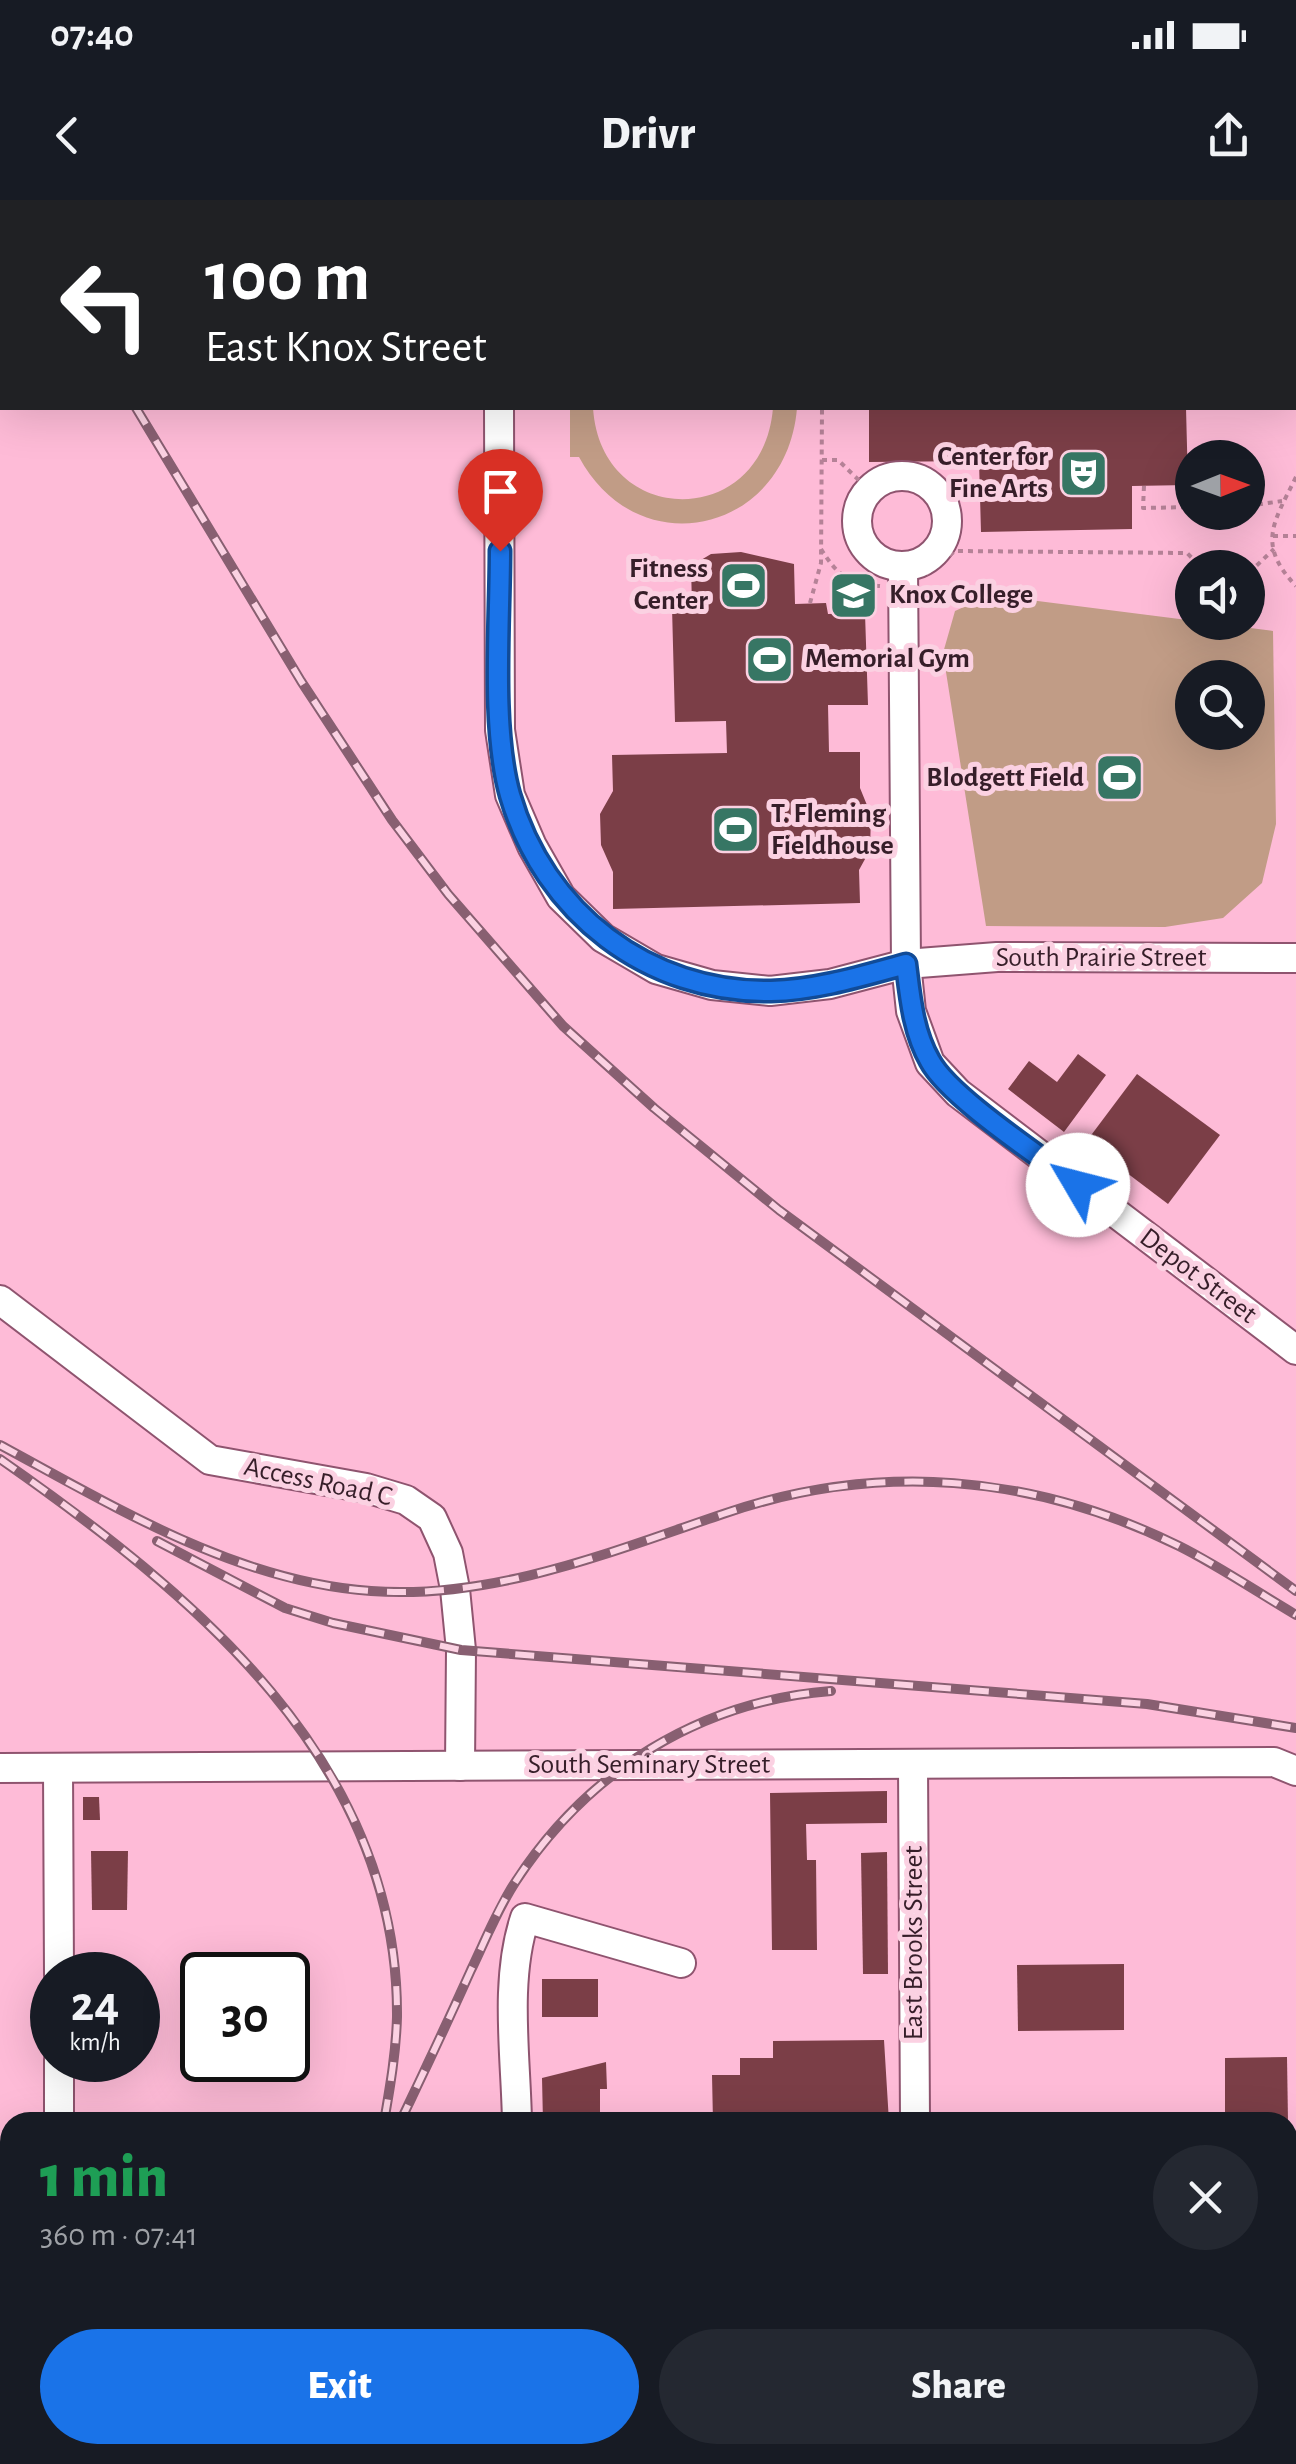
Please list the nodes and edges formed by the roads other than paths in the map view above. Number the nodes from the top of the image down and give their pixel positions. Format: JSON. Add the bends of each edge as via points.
{"nodes":[{"id":1,"x":499,"y":410,"type":"edge"},
{"id":2,"x":903,"y":576,"type":"junction"},
{"id":3,"x":1296,"y":958,"type":"edge"},
{"id":4,"x":906,"y":964,"type":"junction"},
{"id":5,"x":0,"y":1300,"type":"edge"},
{"id":6,"x":1296,"y":1350,"type":"edge"},
{"id":7,"x":912,"y":1764,"type":"junction"},
{"id":8,"x":460,"y":1766,"type":"junction"},
{"id":9,"x":0,"y":1768,"type":"edge"},
{"id":10,"x":58,"y":1769,"type":"junction"},
{"id":11,"x":1296,"y":1771,"type":"edge"},
{"id":12,"x":58,"y":1952,"type":"edge"},
{"id":13,"x":681,"y":1963,"type":"dead end"},
{"id":14,"x":59,"y":2082,"type":"edge"},
{"id":15,"x":59,"y":2112,"type":"edge"},
{"id":16,"x":517,"y":2112,"type":"edge"},
{"id":17,"x":916,"y":2112,"type":"edge"}],
"edges":[{"from":1,"to":4,"type":"street","name":"South Prairie Street","via":[[500,730],[510,795],[561,897],[603,938],[656,969],[712,985],[770,991]]},
{"from":2,"to":2,"type":"street","via":[[932,555],[947,529],[942,498],[932,486],[903,475],[870,490],[859,508],[860,536],[876,558]]},
{"from":2,"to":4,"type":"street","name":"Depot Street"},
{"from":3,"to":4,"type":"street","name":"South Prairie Street","via":[[996,957]]},
{"from":4,"to":6,"type":"street","name":"Depot Street","via":[[912,1011],[930,1063],[958,1093]]},
{"from":5,"to":8,"type":"street","name":"Access Road C","via":[[210,1460],[366,1488],[406,1500],[432,1518],[448,1553],[461,1650]]},
{"from":7,"to":8,"type":"street","name":"South Seminary Street"},
{"from":7,"to":11,"type":"street","name":"South Seminary Street","via":[[1274,1762]]},
{"from":7,"to":17,"type":"street","name":"East Brooks Street"},
{"from":8,"to":10,"type":"street","name":"South Seminary Street"},
{"from":9,"to":10,"type":"street","name":"South Seminary Street"},
{"from":10,"to":12,"type":"street"},
{"from":13,"to":16,"type":"street","via":[[526,1918],[515,1988]]},
{"from":14,"to":15,"type":"street"}]}
